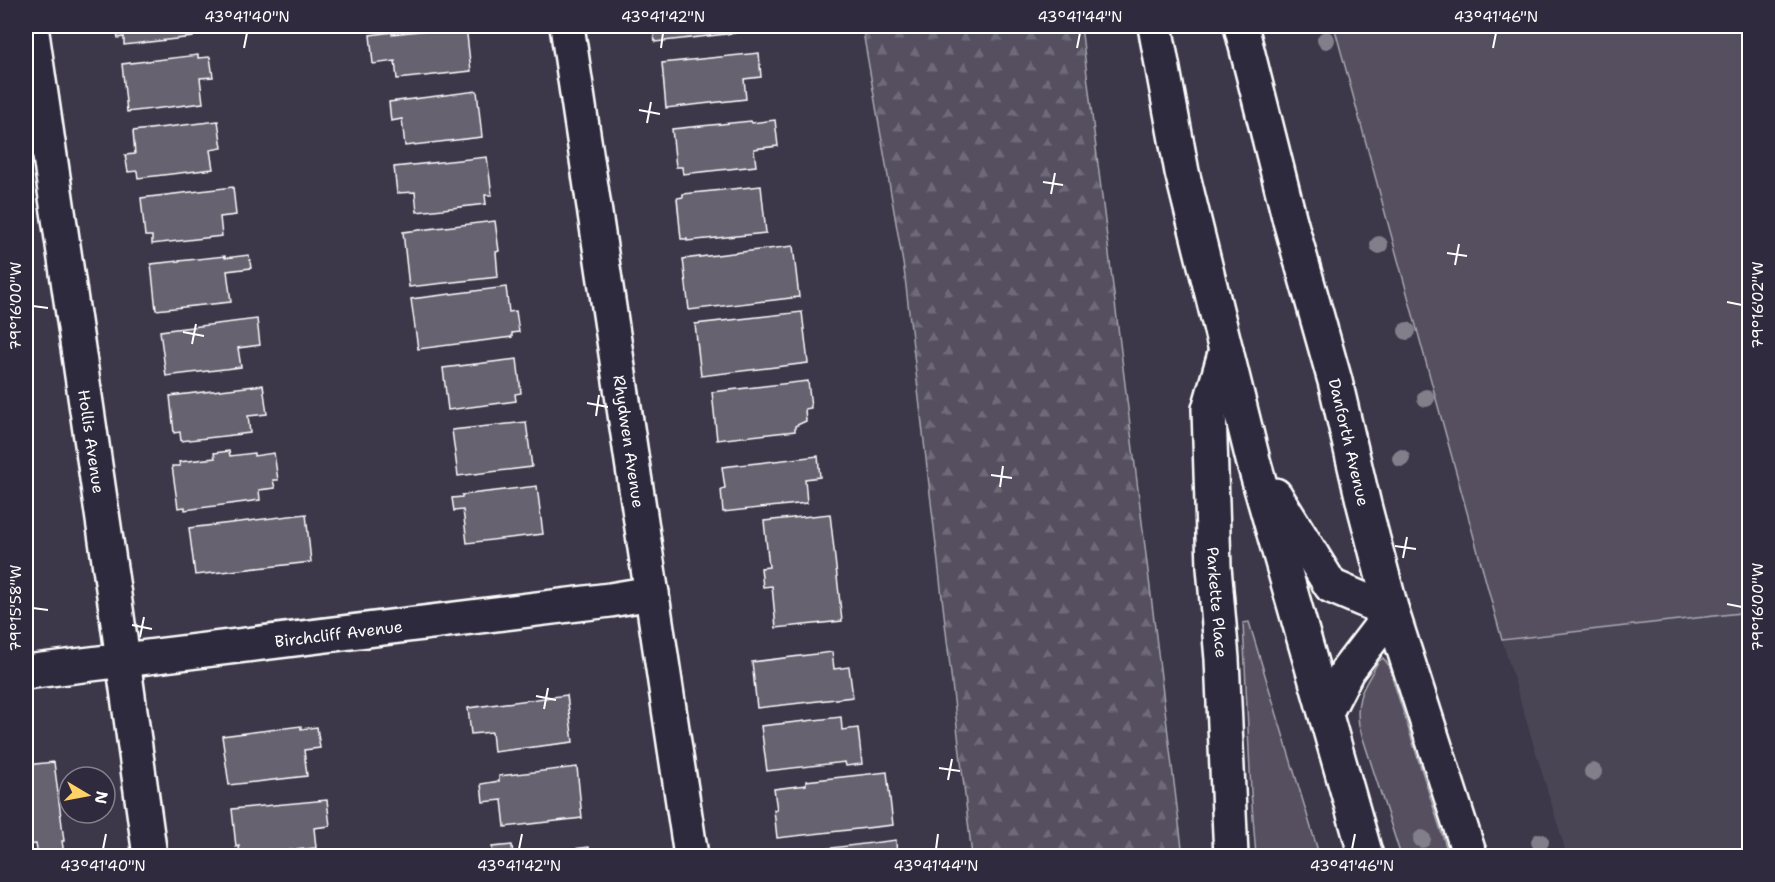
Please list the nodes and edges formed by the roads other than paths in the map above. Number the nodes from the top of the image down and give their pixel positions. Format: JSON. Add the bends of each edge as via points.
{"nodes":[{"id":1,"x":31,"y":26,"type":"edge"},
{"id":2,"x":567,"y":26,"type":"edge"},
{"id":3,"x":1155,"y":26,"type":"edge"},
{"id":4,"x":1241,"y":26,"type":"edge"},
{"id":5,"x":1226,"y":350,"type":"junction"},
{"id":6,"x":1253,"y":460,"type":"junction"},
{"id":7,"x":652,"y":593,"type":"junction"},
{"id":8,"x":1392,"y":612,"type":"junction"},
{"id":9,"x":123,"y":660,"type":"junction"},
{"id":10,"x":26,"y":672,"type":"edge"},
{"id":11,"x":1326,"y":712,"type":"junction"},
{"id":12,"x":150,"y":856,"type":"edge"},
{"id":13,"x":690,"y":856,"type":"edge"},
{"id":14,"x":1231,"y":856,"type":"edge"},
{"id":15,"x":1366,"y":856,"type":"edge"},
{"id":16,"x":1470,"y":856,"type":"edge"}],
"edges":[{"from":1,"to":9,"type":"street","name":"Hollis Avenue"},
{"from":2,"to":7,"type":"street","name":"Rhydwen Avenue"},
{"from":3,"to":5,"type":"street","via":[[1182,172]]},
{"from":4,"to":8,"type":"street","name":"Danforth Avenue"},
{"from":5,"to":6,"type":"street"},
{"from":5,"to":14,"type":"street","name":"Parkette Place","via":[[1209,409]]},
{"from":6,"to":8,"type":"street","via":[[1331,586]]},
{"from":6,"to":11,"type":"street"},
{"from":7,"to":9,"type":"street","name":"Birchcliff Avenue"},
{"from":7,"to":13,"type":"street","name":"Rhydwen Avenue"},
{"from":8,"to":11,"type":"street","via":[[1347,671]]},
{"from":8,"to":16,"type":"street","name":"Danforth Avenue"},
{"from":9,"to":10,"type":"street","name":"Birchcliff Avenue"},
{"from":9,"to":12,"type":"street","name":"Hollis Avenue"},
{"from":11,"to":15,"type":"street"}]}
